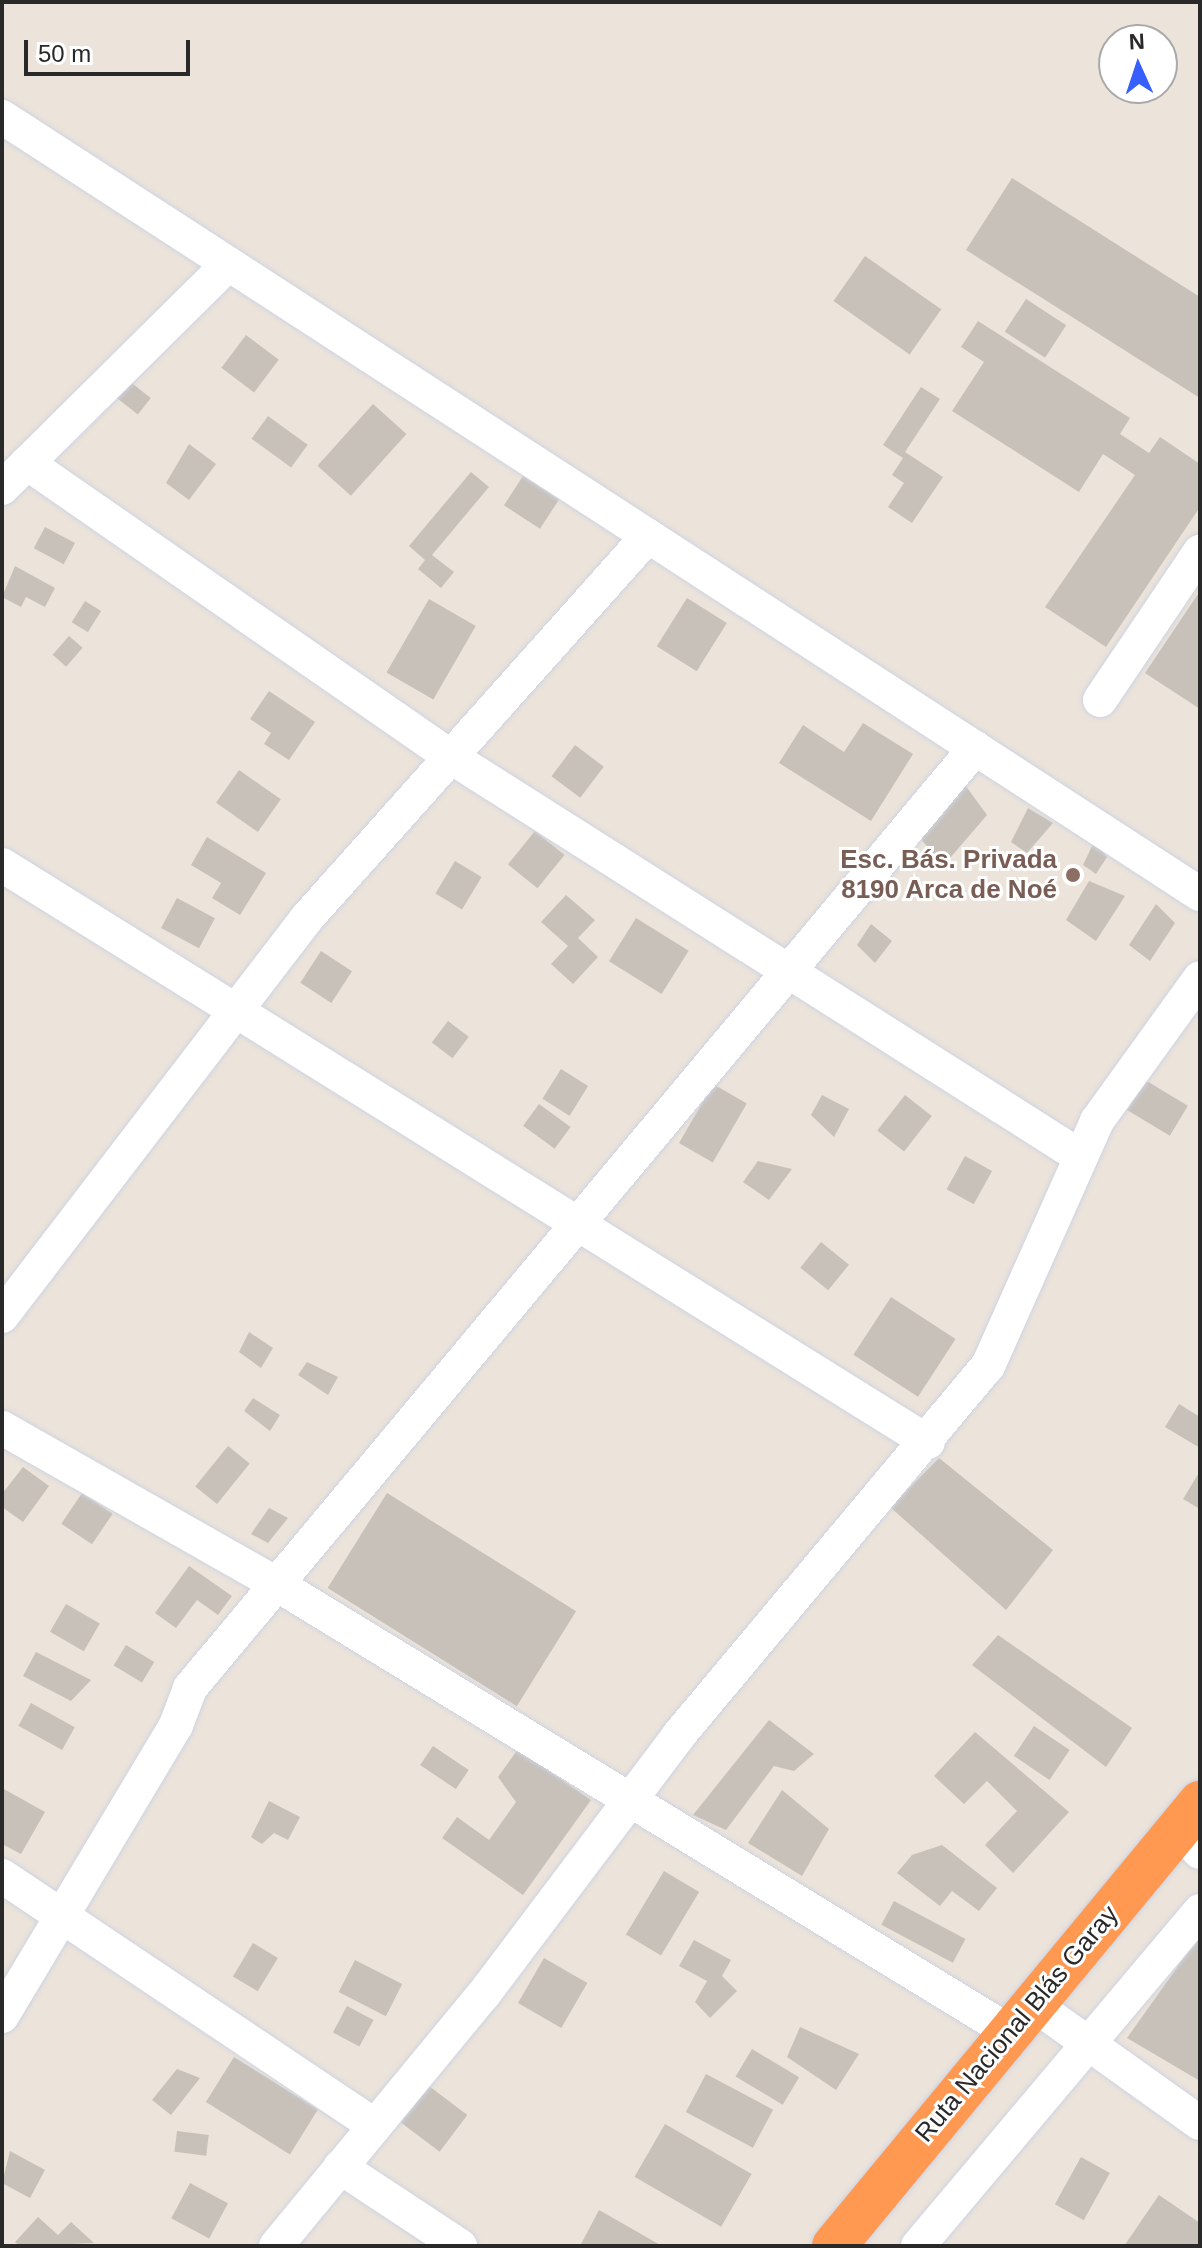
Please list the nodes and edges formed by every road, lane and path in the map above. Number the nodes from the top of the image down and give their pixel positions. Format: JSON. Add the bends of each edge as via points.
{"nodes":[{"id":1,"x":2,"y":117,"type":"edge"},
{"id":2,"x":228,"y":264,"type":"junction"},
{"id":3,"x":27,"y":463,"type":"junction"},
{"id":4,"x":2,"y":488,"type":"edge"},
{"id":5,"x":648,"y":536,"type":"junction"},
{"id":6,"x":1200,"y":552,"type":"edge"},
{"id":7,"x":1100,"y":700,"type":"dead end"},
{"id":8,"x":975,"y":748,"type":"junction"},
{"id":9,"x":451,"y":757,"type":"junction"},
{"id":10,"x":2,"y":865,"type":"edge"},
{"id":11,"x":1200,"y":894,"type":"edge"},
{"id":12,"x":785,"y":971,"type":"junction"},
{"id":13,"x":1200,"y":978,"type":"edge"},
{"id":14,"x":235,"y":1013,"type":"junction"},
{"id":15,"x":1081,"y":1157,"type":"junction"},
{"id":16,"x":576,"y":1224,"type":"junction"},
{"id":17,"x":2,"y":1316,"type":"edge"},
{"id":18,"x":2,"y":1428,"type":"edge"},
{"id":19,"x":928,"y":1442,"type":"junction"},
{"id":20,"x":278,"y":1585,"type":"junction"},
{"id":21,"x":629,"y":1800,"type":"junction"},
{"id":22,"x":1193,"y":1828,"type":"edge"},
{"id":23,"x":2,"y":1876,"type":"edge"},
{"id":24,"x":1200,"y":1911,"type":"edge"},
{"id":25,"x":61,"y":1912,"type":"junction"},
{"id":26,"x":2,"y":2016,"type":"edge"},
{"id":27,"x":1021,"y":2018,"type":"junction"},
{"id":28,"x":1093,"y":2045,"type":"junction"},
{"id":29,"x":1200,"y":2123,"type":"edge"},
{"id":30,"x":375,"y":2126,"type":"junction"},
{"id":31,"x":340,"y":2167,"type":"junction"},
{"id":32,"x":276,"y":2246,"type":"edge"},
{"id":33,"x":460,"y":2246,"type":"edge"},
{"id":34,"x":834,"y":2246,"type":"edge"},
{"id":35,"x":918,"y":2246,"type":"edge"}],
"edges":[{"from":1,"to":2,"type":"street"},
{"from":2,"to":3,"type":"street"},
{"from":2,"to":5,"type":"street"},
{"from":3,"to":4,"type":"street"},
{"from":3,"to":9,"type":"street"},
{"from":5,"to":8,"type":"street"},
{"from":5,"to":9,"type":"street"},
{"from":6,"to":7,"type":"street"},
{"from":8,"to":11,"type":"street"},
{"from":8,"to":12,"type":"street"},
{"from":9,"to":12,"type":"street"},
{"from":9,"to":14,"type":"street","via":[[307,918]]},
{"from":10,"to":14,"type":"street"},
{"from":12,"to":15,"type":"street"},
{"from":12,"to":16,"type":"street"},
{"from":13,"to":15,"type":"street","via":[[1097,1121]]},
{"from":14,"to":16,"type":"street"},
{"from":14,"to":17,"type":"street"},
{"from":15,"to":19,"type":"street","via":[[988,1366]]},
{"from":16,"to":19,"type":"street"},
{"from":16,"to":20,"type":"street"},
{"from":18,"to":20,"type":"street"},
{"from":19,"to":21,"type":"street"},
{"from":20,"to":21,"type":"street"},
{"from":20,"to":25,"type":"street","via":[[190,1688],[176,1725]]},
{"from":21,"to":27,"type":"street"},
{"from":21,"to":30,"type":"street","via":[[484,1994]]},
{"from":22,"to":27,"type":"highway","name":"Ruta Nacional Blás Garay"},
{"from":23,"to":25,"type":"street"},
{"from":24,"to":28,"type":"street"},
{"from":25,"to":26,"type":"street"},
{"from":25,"to":30,"type":"street"},
{"from":27,"to":28,"type":"street"},
{"from":27,"to":34,"type":"highway","name":"Ruta Nacional Blás Garay"},
{"from":28,"to":29,"type":"street"},
{"from":28,"to":35,"type":"street"},
{"from":30,"to":31,"type":"street"},
{"from":31,"to":32,"type":"street"},
{"from":31,"to":33,"type":"street"}]}
